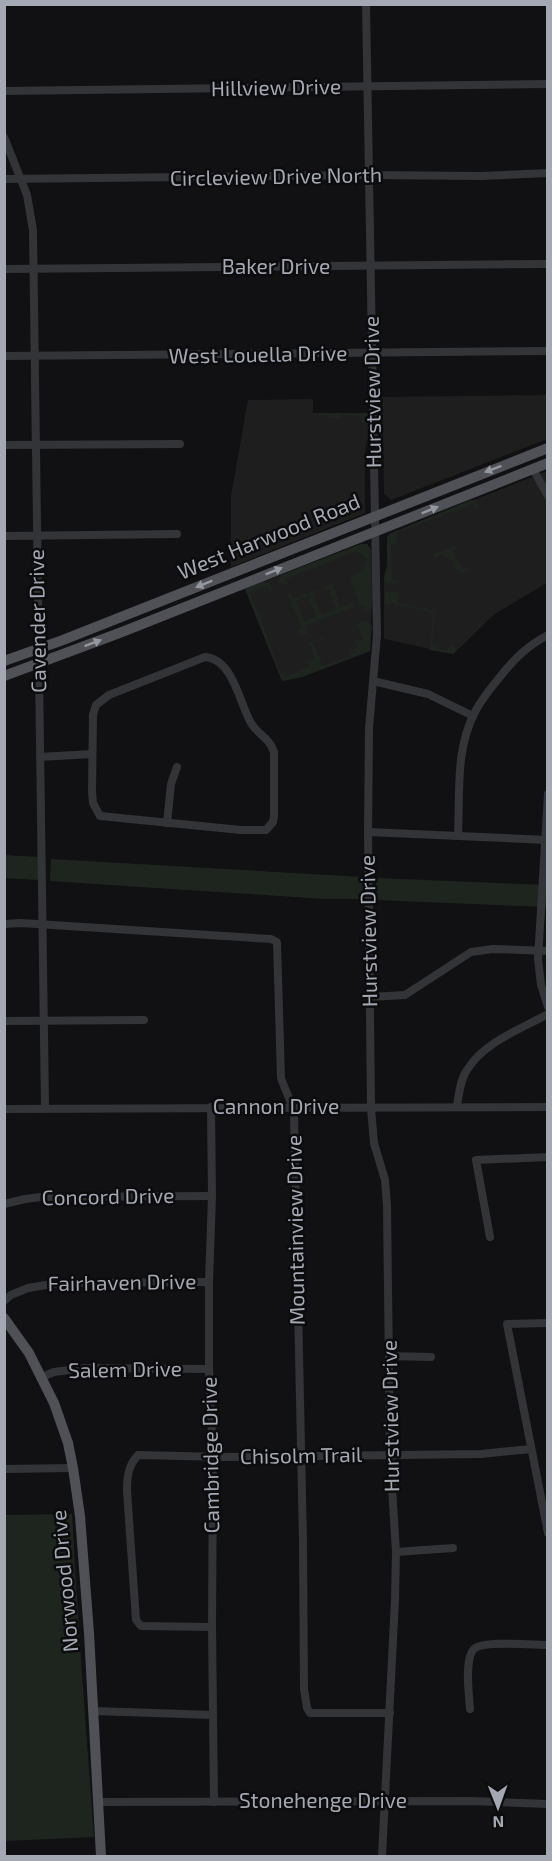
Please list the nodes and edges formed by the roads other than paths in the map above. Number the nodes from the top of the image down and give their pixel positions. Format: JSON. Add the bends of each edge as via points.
{"nodes":[{"id":1,"x":366,"y":4,"type":"edge"},
{"id":2,"x":548,"y":84,"type":"edge"},
{"id":3,"x":367,"y":87,"type":"junction"},
{"id":4,"x":4,"y":91,"type":"edge"},
{"id":5,"x":4,"y":137,"type":"edge"},
{"id":6,"x":548,"y":174,"type":"edge"},
{"id":7,"x":369,"y":175,"type":"junction"},
{"id":8,"x":4,"y":179,"type":"edge"},
{"id":9,"x":22,"y":179,"type":"junction"},
{"id":10,"x":548,"y":264,"type":"edge"},
{"id":11,"x":371,"y":266,"type":"junction"},
{"id":12,"x":4,"y":269,"type":"edge"},
{"id":13,"x":34,"y":269,"type":"junction"},
{"id":14,"x":548,"y":351,"type":"edge"},
{"id":15,"x":372,"y":354,"type":"junction"},
{"id":16,"x":4,"y":356,"type":"edge"},
{"id":17,"x":36,"y":357,"type":"junction"},
{"id":18,"x":180,"y":444,"type":"dead end"},
{"id":19,"x":4,"y":445,"type":"edge"},
{"id":20,"x":36,"y":446,"type":"junction"},
{"id":21,"x":548,"y":448,"type":"edge"},
{"id":22,"x":548,"y":463,"type":"edge"},
{"id":23,"x":533,"y":469,"type":"junction"},
{"id":24,"x":548,"y":496,"type":"edge"},
{"id":25,"x":375,"y":516,"type":"junction"},
{"id":26,"x":375,"y":531,"type":"junction"},
{"id":27,"x":177,"y":534,"type":"dead end"},
{"id":28,"x":37,"y":535,"type":"junction"},
{"id":29,"x":4,"y":536,"type":"edge"},
{"id":30,"x":548,"y":635,"type":"edge"},
{"id":31,"x":38,"y":649,"type":"junction"},
{"id":32,"x":4,"y":661,"type":"edge"},
{"id":33,"x":38,"y":664,"type":"junction"},
{"id":34,"x":4,"y":676,"type":"edge"},
{"id":35,"x":373,"y":681,"type":"junction"},
{"id":36,"x":473,"y":716,"type":"junction"},
{"id":37,"x":92,"y":754,"type":"junction"},
{"id":38,"x":40,"y":757,"type":"junction"},
{"id":39,"x":177,"y":767,"type":"dead end"},
{"id":40,"x":548,"y":794,"type":"edge"},
{"id":41,"x":167,"y":823,"type":"junction"},
{"id":42,"x":368,"y":832,"type":"junction"},
{"id":43,"x":458,"y":836,"type":"junction"},
{"id":44,"x":546,"y":840,"type":"edge"},
{"id":45,"x":4,"y":924,"type":"edge"},
{"id":46,"x":43,"y":924,"type":"junction"},
{"id":47,"x":543,"y":950,"type":"edge"},
{"id":48,"x":370,"y":997,"type":"junction"},
{"id":49,"x":548,"y":1007,"type":"edge"},
{"id":50,"x":548,"y":1014,"type":"edge"},
{"id":51,"x":144,"y":1020,"type":"dead end"},
{"id":52,"x":4,"y":1021,"type":"edge"},
{"id":53,"x":44,"y":1021,"type":"junction"},
{"id":54,"x":457,"y":1106,"type":"junction"},
{"id":55,"x":211,"y":1107,"type":"junction"},
{"id":56,"x":293,"y":1107,"type":"junction"},
{"id":57,"x":548,"y":1107,"type":"edge"},
{"id":58,"x":371,"y":1108,"type":"junction"},
{"id":59,"x":4,"y":1109,"type":"edge"},
{"id":60,"x":45,"y":1109,"type":"junction"},
{"id":61,"x":548,"y":1157,"type":"edge"},
{"id":62,"x":212,"y":1196,"type":"junction"},
{"id":63,"x":4,"y":1204,"type":"edge"},
{"id":64,"x":490,"y":1237,"type":"dead end"},
{"id":65,"x":209,"y":1282,"type":"junction"},
{"id":66,"x":4,"y":1301,"type":"edge"},
{"id":67,"x":4,"y":1318,"type":"edge"},
{"id":68,"x":548,"y":1323,"type":"edge"},
{"id":69,"x":389,"y":1356,"type":"junction"},
{"id":70,"x":431,"y":1357,"type":"dead end"},
{"id":71,"x":209,"y":1369,"type":"junction"},
{"id":72,"x":42,"y":1377,"type":"junction"},
{"id":73,"x":531,"y":1449,"type":"junction"},
{"id":74,"x":390,"y":1455,"type":"junction"},
{"id":75,"x":301,"y":1456,"type":"junction"},
{"id":76,"x":213,"y":1457,"type":"junction"},
{"id":77,"x":74,"y":1468,"type":"junction"},
{"id":78,"x":4,"y":1469,"type":"edge"},
{"id":79,"x":546,"y":1511,"type":"edge"},
{"id":80,"x":548,"y":1533,"type":"edge"},
{"id":81,"x":453,"y":1548,"type":"dead end"},
{"id":82,"x":396,"y":1552,"type":"junction"},
{"id":83,"x":212,"y":1627,"type":"junction"},
{"id":84,"x":548,"y":1645,"type":"edge"},
{"id":85,"x":470,"y":1709,"type":"dead end"},
{"id":86,"x":94,"y":1711,"type":"junction"},
{"id":87,"x":390,"y":1713,"type":"junction"},
{"id":88,"x":213,"y":1715,"type":"junction"},
{"id":89,"x":385,"y":1801,"type":"junction"},
{"id":90,"x":99,"y":1802,"type":"junction"},
{"id":91,"x":214,"y":1802,"type":"junction"},
{"id":92,"x":548,"y":1804,"type":"edge"},
{"id":93,"x":101,"y":1857,"type":"edge"},
{"id":94,"x":382,"y":1857,"type":"edge"}],
"edges":[{"from":1,"to":3,"type":"street","name":"Hurstview Drive"},
{"from":2,"to":3,"type":"street","name":"Hillview Drive"},
{"from":3,"to":4,"type":"street","name":"Hillview Drive"},
{"from":3,"to":7,"type":"street","name":"Hurstview Drive"},
{"from":5,"to":9,"type":"street","name":"Cavender Drive"},
{"from":6,"to":7,"type":"street","name":"Circleview Drive North"},
{"from":7,"to":9,"type":"street","name":"Circleview Drive North"},
{"from":7,"to":11,"type":"street","name":"Hurstview Drive"},
{"from":8,"to":9,"type":"street","name":"Circleview Drive North"},
{"from":9,"to":13,"type":"street","name":"Cavender Drive","via":[[32,217]]},
{"from":10,"to":11,"type":"street","name":"Baker Drive"},
{"from":11,"to":13,"type":"street","name":"Baker Drive"},
{"from":11,"to":15,"type":"street","name":"Hurstview Drive"},
{"from":12,"to":13,"type":"street","name":"Baker Drive"},
{"from":13,"to":17,"type":"street","name":"Cavender Drive"},
{"from":14,"to":15,"type":"street","name":"West Louella Drive"},
{"from":15,"to":17,"type":"street","name":"West Louella Drive"},
{"from":15,"to":25,"type":"street","name":"Hurstview Drive"},
{"from":16,"to":17,"type":"street","name":"West Louella Drive"},
{"from":17,"to":20,"type":"street","name":"Cavender Drive"},
{"from":18,"to":20,"type":"street"},
{"from":19,"to":20,"type":"street"},
{"from":20,"to":28,"type":"street","name":"Cavender Drive"},
{"from":21,"to":25,"type":"main road","name":"West Harwood Road","one_way":true},
{"from":22,"to":23,"type":"main road","name":"West Harwood Road"},
{"from":23,"to":24,"type":"street"},
{"from":26,"to":23,"type":"main road","name":"West Harwood Road","one_way":true},
{"from":25,"to":26,"type":"street","name":"Hurstview Drive"},
{"from":25,"to":31,"type":"main road","name":"West Harwood Road","one_way":true},
{"from":33,"to":26,"type":"main road","name":"West Harwood Road","one_way":true},
{"from":26,"to":35,"type":"street","name":"Hurstview Drive","via":[[377,635]]},
{"from":27,"to":28,"type":"street"},
{"from":28,"to":29,"type":"street"},
{"from":28,"to":31,"type":"street","name":"Cavender Drive"},
{"from":30,"to":36,"type":"street","via":[[516,656]]},
{"from":31,"to":32,"type":"main road","name":"West Harwood Road"},
{"from":31,"to":33,"type":"street","name":"Cavender Drive"},
{"from":33,"to":34,"type":"main road","name":"West Harwood Road"},
{"from":33,"to":38,"type":"street","name":"Cavender Drive"},
{"from":35,"to":36,"type":"street","via":[[428,694]]},
{"from":35,"to":42,"type":"street","name":"Hurstview Drive"},
{"from":36,"to":43,"type":"street","via":[[461,763]]},
{"from":37,"to":38,"type":"street"},
{"from":37,"to":41,"type":"street","via":[[93,803],[100,816]]},
{"from":37,"to":41,"type":"street","via":[[93,715],[98,702],[204,657],[221,663],[252,723],[271,742],[273,822],[266,830]]},
{"from":38,"to":46,"type":"street","name":"Cavender Drive"},
{"from":39,"to":41,"type":"street"},
{"from":40,"to":44,"type":"street"},
{"from":42,"to":43,"type":"street"},
{"from":42,"to":48,"type":"street","name":"Hurstview Drive"},
{"from":43,"to":44,"type":"street"},
{"from":44,"to":47,"type":"street"},
{"from":45,"to":46,"type":"street","name":"Mountainview Drive"},
{"from":46,"to":53,"type":"street","name":"Cavender Drive"},
{"from":46,"to":56,"type":"street","name":"Mountainview Drive","via":[[277,942],[281,1078]]},
{"from":47,"to":48,"type":"street","via":[[471,952],[405,995]]},
{"from":47,"to":49,"type":"street","via":[[541,985]]},
{"from":48,"to":58,"type":"street","name":"Hurstview Drive"},
{"from":50,"to":54,"type":"street","via":[[475,1059],[463,1078]]},
{"from":51,"to":53,"type":"street"},
{"from":52,"to":53,"type":"street"},
{"from":53,"to":60,"type":"street","name":"Cavender Drive"},
{"from":54,"to":57,"type":"street","name":"Cannon Drive"},
{"from":54,"to":58,"type":"street","name":"Cannon Drive"},
{"from":55,"to":56,"type":"street","name":"Cannon Drive"},
{"from":55,"to":60,"type":"street","name":"Cannon Drive"},
{"from":55,"to":62,"type":"street","name":"Cambridge Drive"},
{"from":56,"to":58,"type":"street","name":"Cannon Drive"},
{"from":56,"to":75,"type":"street","name":"Mountainview Drive"},
{"from":58,"to":69,"type":"street","name":"Hurstview Drive","via":[[374,1143],[386,1190]]},
{"from":59,"to":60,"type":"street","name":"Cannon Drive"},
{"from":61,"to":64,"type":"street","via":[[476,1160]]},
{"from":62,"to":63,"type":"street","name":"Concord Drive","via":[[41,1197]]},
{"from":62,"to":65,"type":"street","name":"Cambridge Drive"},
{"from":65,"to":66,"type":"street","name":"Fairhaven Drive","via":[[48,1284],[28,1288]]},
{"from":65,"to":71,"type":"street","name":"Cambridge Drive"},
{"from":67,"to":72,"type":"main road","name":"Norwood Drive"},
{"from":68,"to":73,"type":"street","via":[[507,1323]]},
{"from":69,"to":70,"type":"street"},
{"from":69,"to":74,"type":"street","name":"Hurstview Drive"},
{"from":71,"to":72,"type":"street","name":"Salem Drive","via":[[85,1368]]},
{"from":71,"to":76,"type":"street","name":"Cambridge Drive"},
{"from":72,"to":77,"type":"main road","name":"Norwood Drive","via":[[60,1419]]},
{"from":73,"to":74,"type":"street","name":"Chisolm Trail"},
{"from":73,"to":79,"type":"street"},
{"from":74,"to":75,"type":"street","name":"Chisolm Trail"},
{"from":74,"to":82,"type":"street","name":"Hurstview Drive"},
{"from":75,"to":76,"type":"street","name":"Chisolm Trail"},
{"from":75,"to":87,"type":"street","name":"Mountainview Drive","via":[[307,1708],[314,1714]]},
{"from":76,"to":83,"type":"street","name":"Cambridge Drive"},
{"from":76,"to":83,"type":"street","name":"Chisolm Trail","via":[[138,1455],[130,1463],[127,1475],[136,1620],[141,1626]]},
{"from":77,"to":78,"type":"street"},
{"from":77,"to":86,"type":"main road","name":"Norwood Drive"},
{"from":79,"to":80,"type":"street"},
{"from":81,"to":82,"type":"street"},
{"from":82,"to":87,"type":"street","name":"Hurstview Drive"},
{"from":83,"to":88,"type":"street","name":"Cambridge Drive"},
{"from":84,"to":85,"type":"street","via":[[491,1645],[473,1649],[468,1674]]},
{"from":86,"to":88,"type":"street"},
{"from":86,"to":90,"type":"main road","name":"Norwood Drive"},
{"from":87,"to":89,"type":"street","name":"Hurstview Drive"},
{"from":88,"to":91,"type":"street","name":"Cambridge Drive"},
{"from":89,"to":91,"type":"street","name":"Stonehenge Drive"},
{"from":89,"to":92,"type":"street","name":"Stonehenge Drive"},
{"from":89,"to":94,"type":"street","name":"Hurstview Drive"},
{"from":90,"to":91,"type":"street","name":"Stonehenge Drive"},
{"from":90,"to":93,"type":"main road","name":"Norwood Drive"}]}
